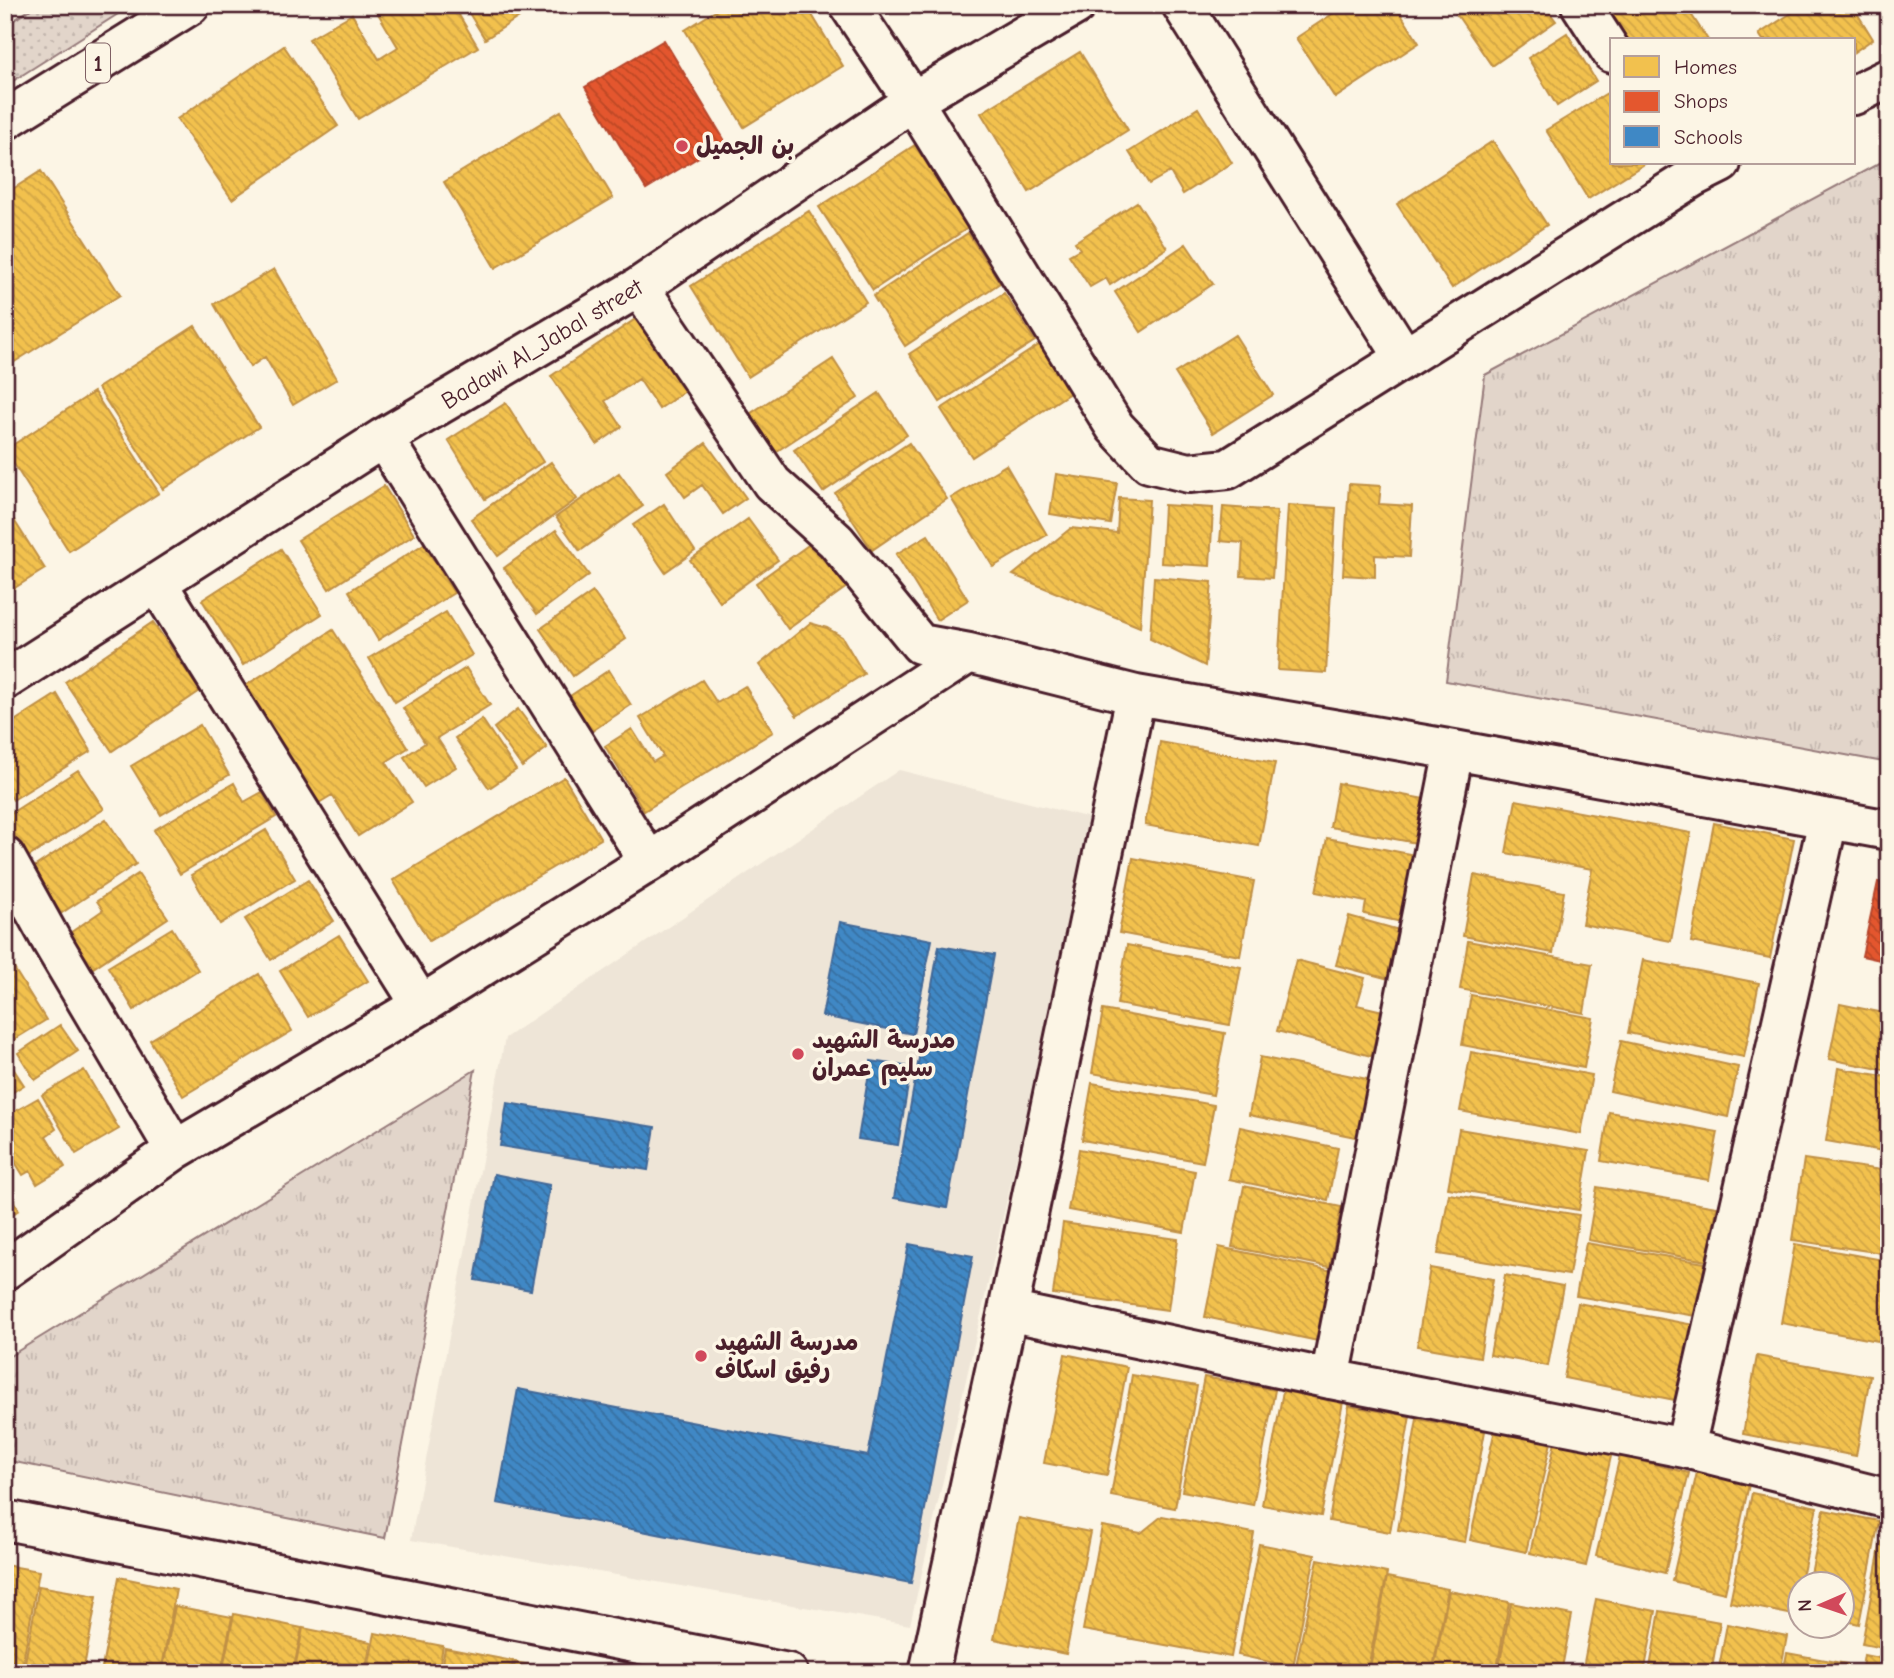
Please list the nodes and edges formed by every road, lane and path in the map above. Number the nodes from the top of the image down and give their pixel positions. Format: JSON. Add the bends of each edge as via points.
{"nodes":[{"id":1,"x":190,"y":5,"type":"edge"},
{"id":2,"x":849,"y":5,"type":"edge"},
{"id":3,"x":1076,"y":5,"type":"edge"},
{"id":4,"x":1182,"y":5,"type":"edge"},
{"id":5,"x":1581,"y":5,"type":"edge"},
{"id":6,"x":1610,"y":50,"type":"edge"},
{"id":7,"x":1889,"y":78,"type":"edge"},
{"id":8,"x":1856,"y":94,"type":"edge"},
{"id":9,"x":913,"y":101,"type":"junction"},
{"id":10,"x":5,"y":120,"type":"edge"},
{"id":11,"x":1699,"y":168,"type":"edge"},
{"id":12,"x":639,"y":287,"type":"junction"},
{"id":13,"x":1404,"y":357,"type":"junction"},
{"id":14,"x":383,"y":438,"type":"junction"},
{"id":15,"x":158,"y":583,"type":"junction"},
{"id":16,"x":969,"y":653,"type":"junction"},
{"id":17,"x":5,"y":680,"type":"edge"},
{"id":18,"x":1136,"y":695,"type":"junction"},
{"id":19,"x":1454,"y":750,"type":"junction"},
{"id":20,"x":1828,"y":820,"type":"junction"},
{"id":21,"x":1889,"y":830,"type":"edge"},
{"id":22,"x":5,"y":857,"type":"edge"},
{"id":23,"x":649,"y":862,"type":"junction"},
{"id":24,"x":421,"y":1005,"type":"junction"},
{"id":25,"x":175,"y":1150,"type":"junction"},
{"id":26,"x":5,"y":1270,"type":"edge"},
{"id":27,"x":1008,"y":1311,"type":"junction"},
{"id":28,"x":1330,"y":1379,"type":"junction"},
{"id":29,"x":1685,"y":1448,"type":"junction"},
{"id":30,"x":1889,"y":1499,"type":"edge"},
{"id":31,"x":5,"y":1520,"type":"edge"},
{"id":32,"x":788,"y":1673,"type":"edge"},
{"id":33,"x":929,"y":1673,"type":"edge"}],
"edges":[{"from":1,"to":10,"type":"street","number":"1"},
{"from":2,"to":9,"type":"street"},
{"from":3,"to":9,"type":"street","name":"Badawi Al_Jabal street"},
{"from":4,"to":13,"type":"street"},
{"from":5,"to":6,"type":"street"},
{"from":7,"to":8,"type":"street"},
{"from":9,"to":12,"type":"street","name":"Badawi Al_Jabal street"},
{"from":9,"to":13,"type":"street","via":[[1115,426],[1149,463],[1189,473],[1228,468]]},
{"from":11,"to":13,"type":"street"},
{"from":12,"to":14,"type":"street","name":"Badawi Al_Jabal street"},
{"from":12,"to":16,"type":"street","via":[[772,482],[836,541],[920,643]]},
{"from":14,"to":15,"type":"street","name":"Badawi Al_Jabal street"},
{"from":14,"to":23,"type":"street"},
{"from":15,"to":17,"type":"street","name":"Badawi Al_Jabal street"},
{"from":15,"to":24,"type":"street"},
{"from":16,"to":18,"type":"street"},
{"from":16,"to":23,"type":"street"},
{"from":18,"to":19,"type":"street"},
{"from":18,"to":27,"type":"street"},
{"from":19,"to":20,"type":"street"},
{"from":19,"to":28,"type":"street"},
{"from":20,"to":21,"type":"street"},
{"from":20,"to":29,"type":"street"},
{"from":22,"to":25,"type":"street"},
{"from":23,"to":24,"type":"street"},
{"from":24,"to":25,"type":"street"},
{"from":25,"to":26,"type":"street"},
{"from":27,"to":28,"type":"street"},
{"from":27,"to":33,"type":"street"},
{"from":28,"to":29,"type":"street"},
{"from":29,"to":30,"type":"street"},
{"from":31,"to":32,"type":"street"}]}
